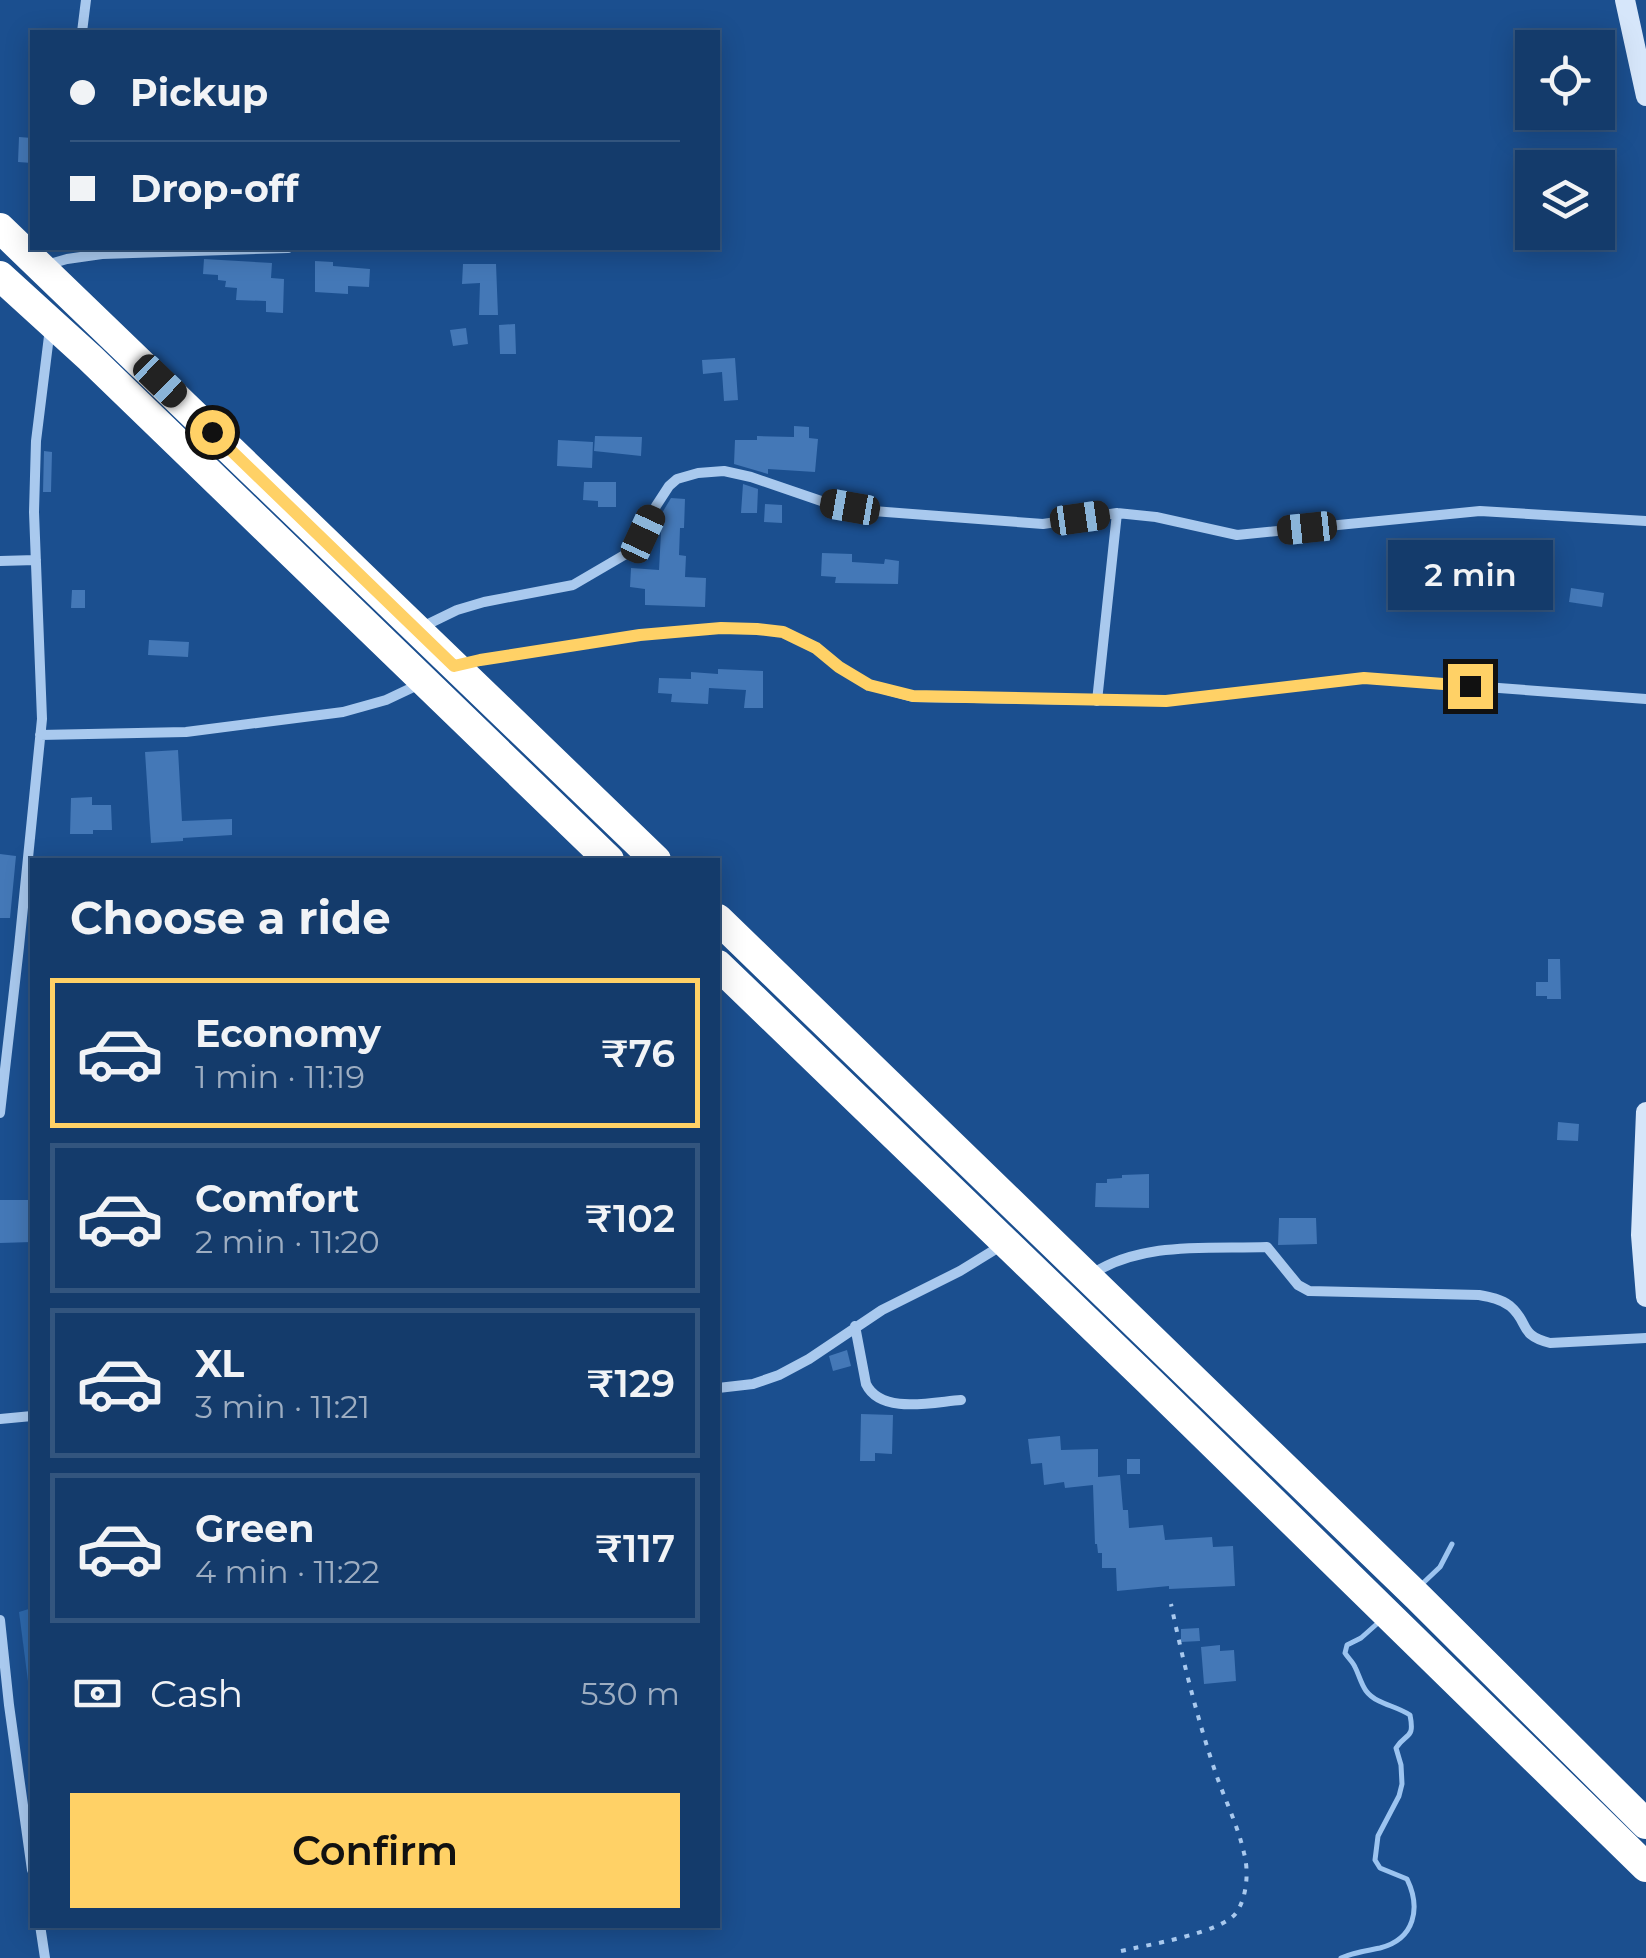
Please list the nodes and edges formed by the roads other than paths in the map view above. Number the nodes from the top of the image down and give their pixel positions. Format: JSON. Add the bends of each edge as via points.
{"nodes":[{"id":1,"x":86,"y":0,"type":"edge"},
{"id":2,"x":1625,"y":0,"type":"edge"},
{"id":3,"x":82,"y":30,"type":"edge"},
{"id":4,"x":1646,"y":96,"type":"edge"},
{"id":5,"x":0,"y":228,"type":"edge"},
{"id":6,"x":30,"y":245,"type":"edge"},
{"id":7,"x":226,"y":250,"type":"edge"},
{"id":8,"x":53,"y":258,"type":"edge"},
{"id":9,"x":0,"y":276,"type":"edge"},
{"id":10,"x":51,"y":322,"type":"junction"},
{"id":11,"x":1117,"y":513,"type":"junction"},
{"id":12,"x":1646,"y":520,"type":"edge"},
{"id":13,"x":36,"y":560,"type":"junction"},
{"id":14,"x":0,"y":562,"type":"edge"},
{"id":15,"x":416,"y":629,"type":"junction"},
{"id":16,"x":454,"y":666,"type":"junction"},
{"id":17,"x":425,"y":682,"type":"junction"},
{"id":18,"x":1646,"y":699,"type":"edge"},
{"id":19,"x":1097,"y":701,"type":"junction"},
{"id":20,"x":40,"y":736,"type":"junction"},
{"id":21,"x":607,"y":858,"type":"edge"},
{"id":22,"x":654,"y":858,"type":"edge"},
{"id":23,"x":720,"y":921,"type":"edge"},
{"id":24,"x":720,"y":967,"type":"edge"},
{"id":25,"x":1646,"y":1112,"type":"edge"},
{"id":26,"x":0,"y":1113,"type":"edge"},
{"id":27,"x":1006,"y":1243,"type":"junction"},
{"id":28,"x":1087,"y":1277,"type":"junction"},
{"id":29,"x":1646,"y":1296,"type":"edge"},
{"id":30,"x":855,"y":1326,"type":"junction"},
{"id":31,"x":1646,"y":1338,"type":"edge"},
{"id":32,"x":720,"y":1388,"type":"edge"},
{"id":33,"x":961,"y":1400,"type":"dead end"},
{"id":34,"x":30,"y":1416,"type":"edge"},
{"id":35,"x":0,"y":1419,"type":"edge"},
{"id":36,"x":0,"y":1620,"type":"edge"},
{"id":37,"x":1644,"y":1819,"type":"edge"},
{"id":38,"x":30,"y":1856,"type":"edge"},
{"id":39,"x":1646,"y":1867,"type":"edge"},
{"id":40,"x":40,"y":1928,"type":"edge"},
{"id":41,"x":45,"y":1958,"type":"edge"}],
"edges":[{"from":1,"to":3,"type":"street"},
{"from":2,"to":4,"type":"street"},
{"from":5,"to":6,"type":"highway"},
{"from":7,"to":8,"type":"street"},
{"from":8,"to":15,"type":"highway"},
{"from":9,"to":10,"type":"highway"},
{"from":10,"to":13,"type":"street","via":[[36,441]]},
{"from":10,"to":17,"type":"highway"},
{"from":11,"to":12,"type":"street","via":[[1238,535],[1480,511]]},
{"from":11,"to":15,"type":"street","via":[[1043,524],[873,511],[724,471],[698,473],[668,486],[626,554],[573,584],[456,610]]},
{"from":11,"to":19,"type":"street"},
{"from":13,"to":14,"type":"street"},
{"from":13,"to":20,"type":"street"},
{"from":15,"to":16,"type":"highway"},
{"from":16,"to":19,"type":"street","via":[[640,635],[757,629],[783,632],[869,685],[913,696]]},
{"from":16,"to":22,"type":"highway"},
{"from":17,"to":20,"type":"street","via":[[343,712],[186,732]]},
{"from":17,"to":21,"type":"highway"},
{"from":18,"to":19,"type":"street","via":[[1364,678],[1166,701]]},
{"from":20,"to":26,"type":"street"},
{"from":23,"to":28,"type":"highway"},
{"from":24,"to":27,"type":"highway"},
{"from":25,"to":29,"type":"street"},
{"from":27,"to":30,"type":"street"},
{"from":27,"to":39,"type":"highway"},
{"from":28,"to":31,"type":"street","via":[[1111,1262],[1158,1250],[1267,1247],[1308,1291],[1479,1294],[1508,1304],[1536,1340]]},
{"from":28,"to":37,"type":"highway"},
{"from":30,"to":32,"type":"street","via":[[780,1375]]},
{"from":30,"to":33,"type":"street","via":[[866,1384],[878,1399]]},
{"from":34,"to":35,"type":"street"},
{"from":36,"to":38,"type":"street"},
{"from":40,"to":41,"type":"street"}]}
